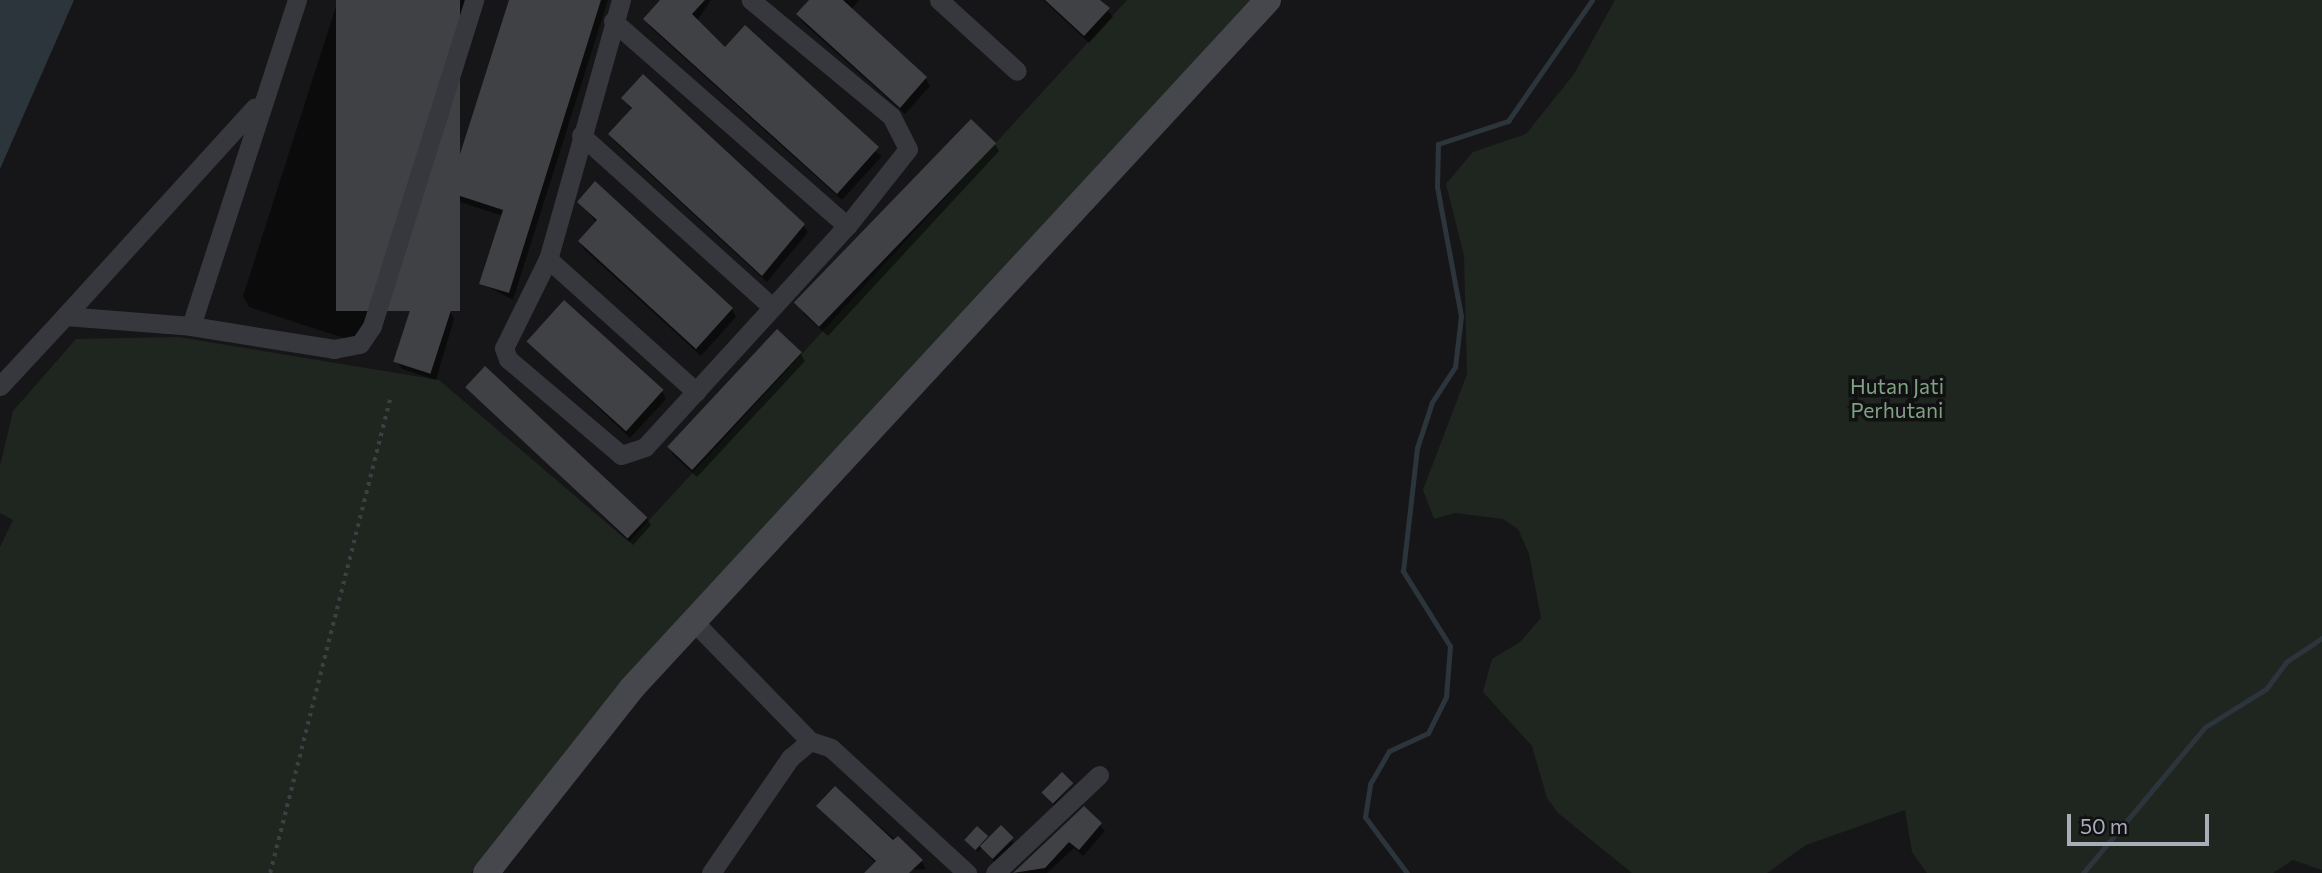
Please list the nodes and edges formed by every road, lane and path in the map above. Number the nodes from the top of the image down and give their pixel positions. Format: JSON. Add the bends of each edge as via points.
{"nodes":[{"id":1,"x":297,"y":0,"type":"edge"},
{"id":2,"x":474,"y":0,"type":"edge"},
{"id":3,"x":621,"y":0,"type":"edge"},
{"id":4,"x":751,"y":0,"type":"edge"},
{"id":5,"x":939,"y":0,"type":"edge"},
{"id":6,"x":1268,"y":0,"type":"edge"},
{"id":7,"x":613,"y":21,"type":"junction"},
{"id":8,"x":1017,"y":71,"type":"dead end"},
{"id":9,"x":259,"y":102,"type":"junction"},
{"id":10,"x":581,"y":135,"type":"junction"},
{"id":11,"x":847,"y":226,"type":"junction"},
{"id":12,"x":548,"y":259,"type":"junction"},
{"id":13,"x":772,"y":307,"type":"junction"},
{"id":14,"x":65,"y":316,"type":"junction"},
{"id":15,"x":191,"y":326,"type":"junction"},
{"id":16,"x":0,"y":386,"type":"edge"},
{"id":17,"x":696,"y":392,"type":"junction"},
{"id":18,"x":391,"y":396,"type":"dead end"},
{"id":19,"x":695,"y":623,"type":"junction"},
{"id":20,"x":810,"y":741,"type":"junction"},
{"id":21,"x":1099,"y":775,"type":"dead end"},
{"id":22,"x":270,"y":873,"type":"edge"},
{"id":23,"x":486,"y":873,"type":"edge"},
{"id":24,"x":711,"y":873,"type":"edge"},
{"id":25,"x":967,"y":873,"type":"edge"},
{"id":26,"x":995,"y":873,"type":"edge"}],
"edges":[{"from":1,"to":9,"type":"street"},
{"from":2,"to":15,"type":"street","via":[[366,337],[349,349],[334,349]]},
{"from":3,"to":7,"type":"street"},
{"from":4,"to":11,"type":"street","via":[[891,116],[905,138],[901,164]]},
{"from":5,"to":8,"type":"street"},
{"from":6,"to":19,"type":"main road"},
{"from":7,"to":10,"type":"street"},
{"from":7,"to":11,"type":"street"},
{"from":9,"to":14,"type":"street"},
{"from":9,"to":15,"type":"street"},
{"from":10,"to":12,"type":"street"},
{"from":10,"to":13,"type":"street"},
{"from":11,"to":13,"type":"street"},
{"from":12,"to":17,"type":"street"},
{"from":12,"to":17,"type":"street","via":[[504,348],[603,445],[621,455],[645,447]]},
{"from":13,"to":17,"type":"street"},
{"from":14,"to":15,"type":"street"},
{"from":14,"to":16,"type":"street"},
{"from":18,"to":22,"type":"path"},
{"from":19,"to":20,"type":"street"},
{"from":19,"to":23,"type":"main road","via":[[632,688]]},
{"from":20,"to":24,"type":"street","via":[[790,758]]},
{"from":20,"to":25,"type":"street","via":[[831,748]]},
{"from":21,"to":26,"type":"street"}]}
